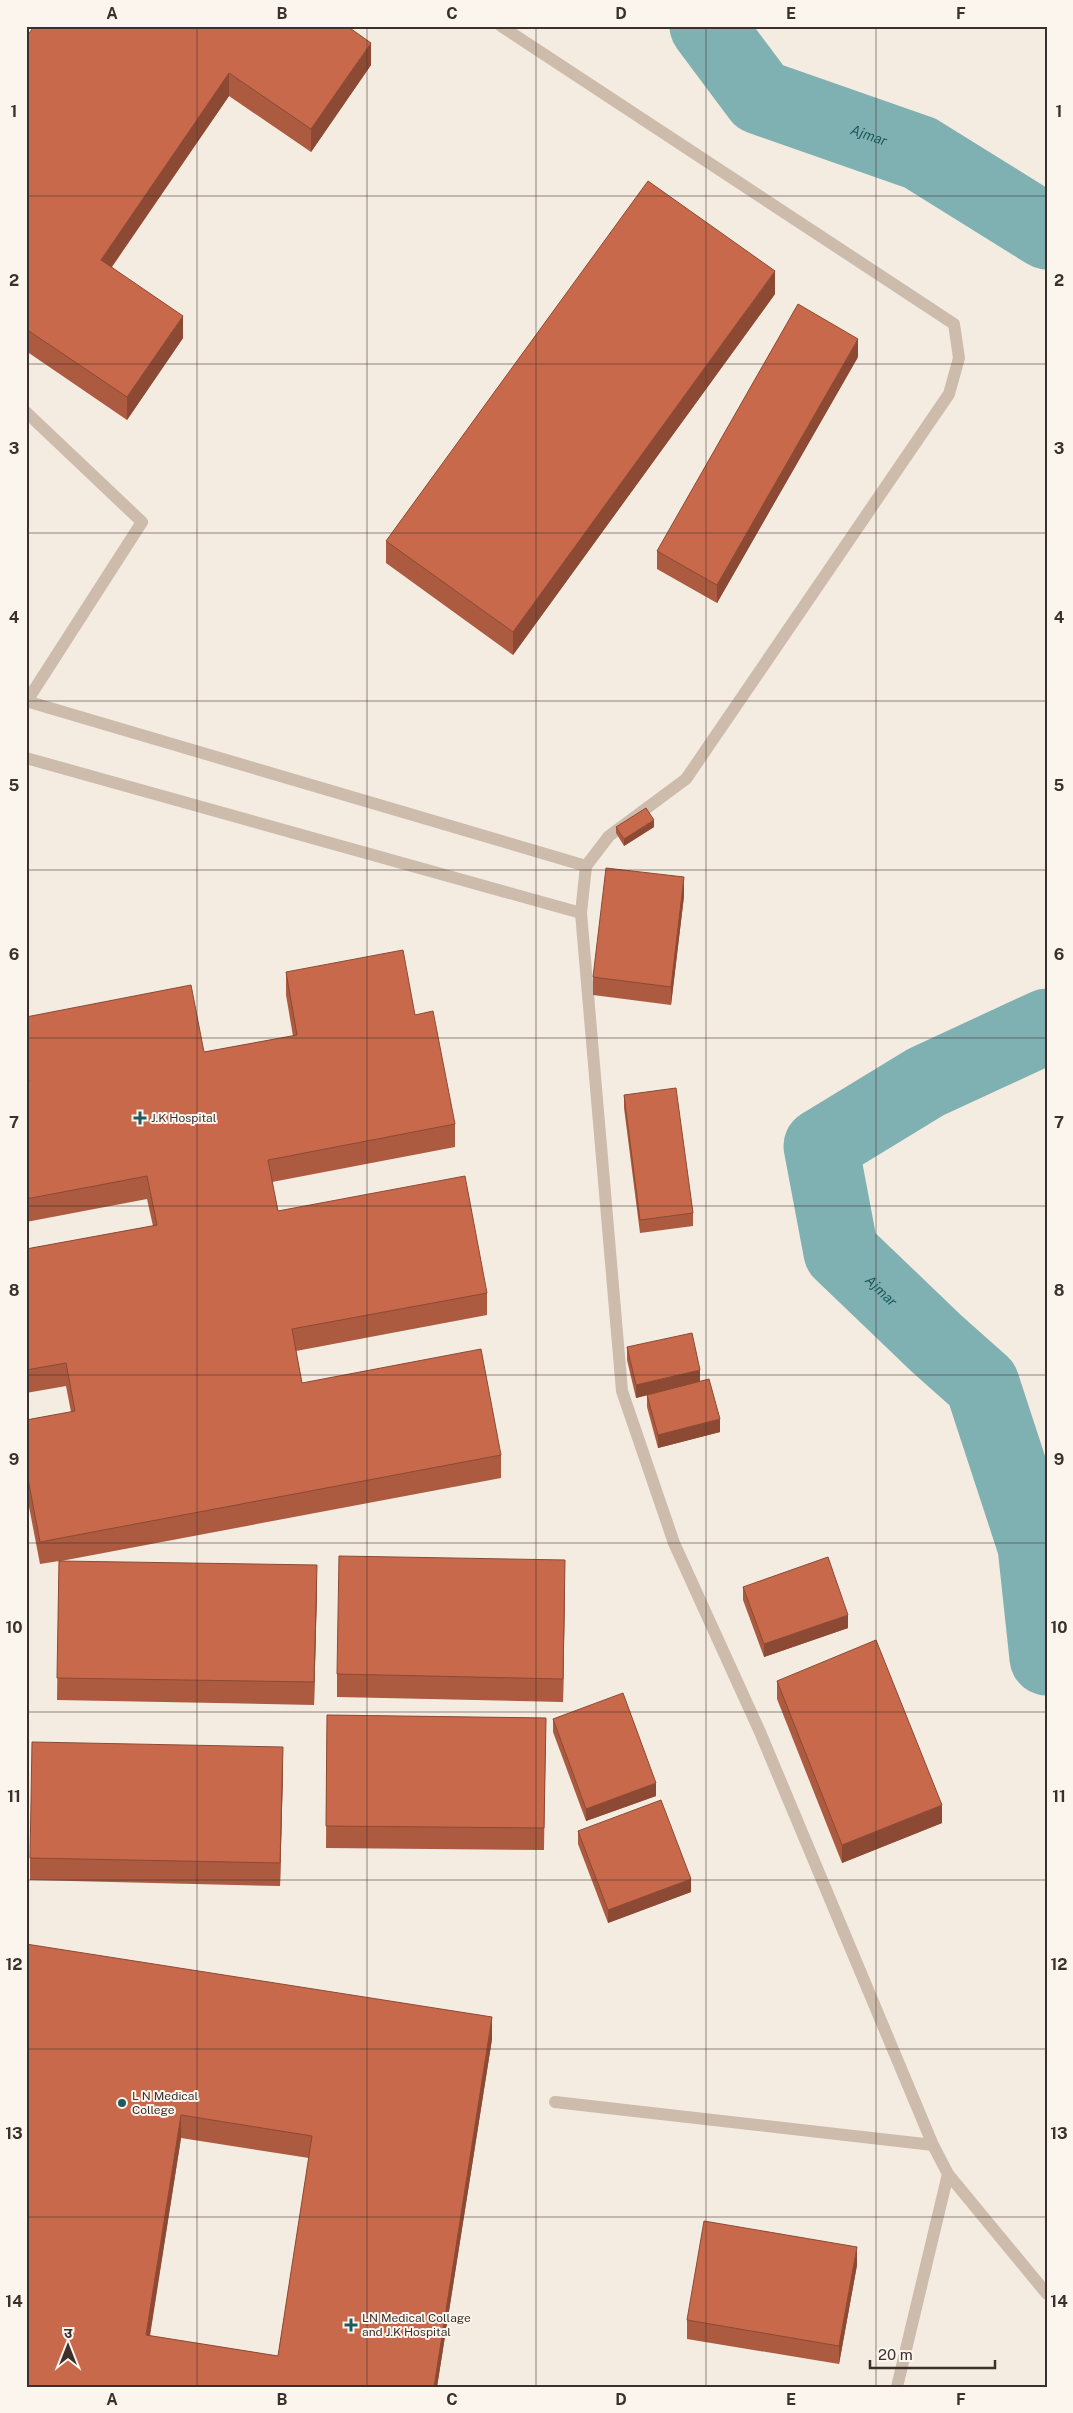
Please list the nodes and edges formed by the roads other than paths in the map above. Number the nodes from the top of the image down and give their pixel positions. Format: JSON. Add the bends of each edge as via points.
{"nodes":[{"id":1,"x":501,"y":26,"type":"edge"},
{"id":2,"x":26,"y":412,"type":"edge"},
{"id":3,"x":27,"y":701,"type":"edge"},
{"id":4,"x":26,"y":758,"type":"edge"},
{"id":5,"x":586,"y":866,"type":"junction"},
{"id":6,"x":581,"y":913,"type":"junction"},
{"id":7,"x":555,"y":2102,"type":"dead end"},
{"id":8,"x":933,"y":2145,"type":"junction"},
{"id":9,"x":948,"y":2174,"type":"junction"},
{"id":10,"x":1047,"y":2294,"type":"edge"},
{"id":11,"x":897,"y":2387,"type":"edge"}],
"edges":[{"from":1,"to":5,"type":"lane","via":[[954,324],[959,358],[949,394],[686,779],[609,836]]},
{"from":2,"to":3,"type":"lane","via":[[142,522]]},
{"from":3,"to":5,"type":"lane"},
{"from":4,"to":6,"type":"lane"},
{"from":5,"to":6,"type":"lane"},
{"from":6,"to":8,"type":"lane","via":[[622,1391],[674,1543],[760,1732]]},
{"from":7,"to":8,"type":"lane"},
{"from":8,"to":9,"type":"lane"},
{"from":9,"to":10,"type":"lane"},
{"from":9,"to":11,"type":"lane"}]}
